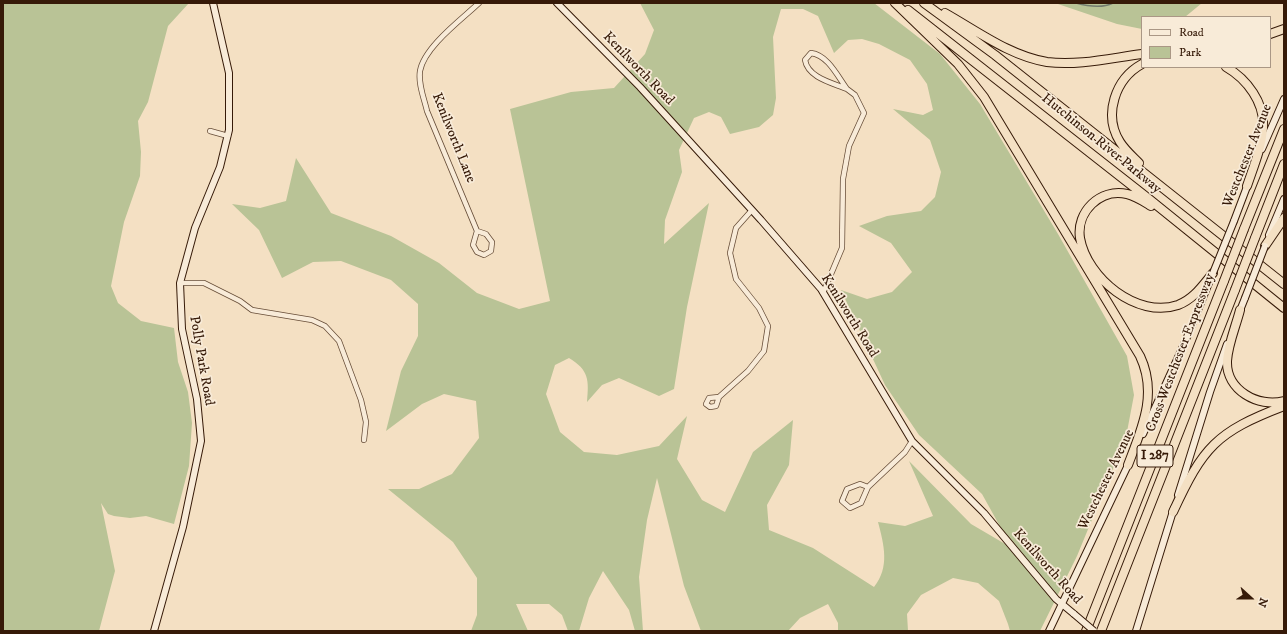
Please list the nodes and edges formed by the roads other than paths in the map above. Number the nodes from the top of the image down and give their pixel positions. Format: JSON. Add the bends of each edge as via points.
{"nodes":[{"id":1,"x":213,"y":3,"type":"edge"},
{"id":2,"x":479,"y":3,"type":"edge"},
{"id":3,"x":557,"y":3,"type":"edge"},
{"id":4,"x":895,"y":3,"type":"edge"},
{"id":5,"x":899,"y":3,"type":"edge"},
{"id":6,"x":924,"y":3,"type":"edge"},
{"id":7,"x":929,"y":3,"type":"edge"},
{"id":8,"x":1284,"y":29,"type":"edge"},
{"id":9,"x":1271,"y":34,"type":"edge"},
{"id":10,"x":1141,"y":54,"type":"edge"},
{"id":11,"x":1141,"y":65,"type":"edge"},
{"id":12,"x":1227,"y":68,"type":"edge"},
{"id":13,"x":847,"y":89,"type":"junction"},
{"id":14,"x":1284,"y":99,"type":"edge"},
{"id":15,"x":1284,"y":129,"type":"edge"},
{"id":16,"x":210,"y":131,"type":"dead end"},
{"id":17,"x":228,"y":136,"type":"junction"},
{"id":18,"x":1284,"y":164,"type":"edge"},
{"id":19,"x":1247,"y":186,"type":"junction"},
{"id":20,"x":1171,"y":194,"type":"junction"},
{"id":21,"x":1284,"y":199,"type":"edge"},
{"id":22,"x":752,"y":210,"type":"junction"},
{"id":23,"x":1284,"y":218,"type":"edge"},
{"id":24,"x":1183,"y":228,"type":"junction"},
{"id":25,"x":478,"y":231,"type":"junction"},
{"id":26,"x":1265,"y":246,"type":"junction"},
{"id":27,"x":1252,"y":259,"type":"junction"},
{"id":28,"x":1214,"y":273,"type":"junction"},
{"id":29,"x":1284,"y":277,"type":"edge"},
{"id":30,"x":180,"y":283,"type":"junction"},
{"id":31,"x":1284,"y":284,"type":"edge"},
{"id":32,"x":823,"y":293,"type":"junction"},
{"id":33,"x":1284,"y":309,"type":"edge"},
{"id":34,"x":1240,"y":310,"type":"junction"},
{"id":35,"x":719,"y":397,"type":"dead end"},
{"id":36,"x":1284,"y":400,"type":"edge"},
{"id":37,"x":1284,"y":406,"type":"edge"},
{"id":38,"x":364,"y":440,"type":"dead end"},
{"id":39,"x":912,"y":441,"type":"junction"},
{"id":40,"x":1128,"y":465,"type":"junction"},
{"id":41,"x":868,"y":487,"type":"junction"},
{"id":42,"x":1173,"y":512,"type":"junction"},
{"id":43,"x":1062,"y":604,"type":"junction"},
{"id":44,"x":154,"y":631,"type":"edge"},
{"id":45,"x":1049,"y":631,"type":"edge"},
{"id":46,"x":1086,"y":631,"type":"edge"},
{"id":47,"x":1094,"y":631,"type":"edge"},
{"id":48,"x":1102,"y":631,"type":"edge"},
{"id":49,"x":1136,"y":631,"type":"edge"}],
"edges":[{"from":1,"to":17,"type":"street","name":"Polly Park Road","via":[[229,73]]},
{"from":2,"to":25,"type":"street","name":"Kenilworth Lane","via":[[427,54],[420,72],[427,111]]},
{"from":3,"to":22,"type":"street","name":"Kenilworth Road","via":[[640,87]]},
{"from":4,"to":40,"type":"highway","via":[[958,64],[984,97],[1140,356],[1148,382],[1148,402],[1144,422]]},
{"from":5,"to":24,"type":"highway","name":"Hutchinson River Parkway"},
{"from":6,"to":20,"type":"highway","name":"Hutchinson River Parkway","via":[[988,49]]},
{"from":7,"to":10,"type":"highway","via":[[1005,47],[1036,60],[1069,63]]},
{"from":8,"to":9,"type":"highway"},
{"from":11,"to":20,"type":"highway","via":[[1124,78],[1115,94],[1112,112],[1114,129],[1125,149]]},
{"from":12,"to":19,"type":"highway","via":[[1250,88],[1262,117],[1261,138]]},
{"from":13,"to":13,"type":"street","via":[[822,58],[813,53],[807,56],[806,65],[809,71]]},
{"from":13,"to":32,"type":"street","via":[[855,95],[864,112],[849,146],[843,179],[842,248]]},
{"from":14,"to":19,"type":"street","name":"Westchester Avenue"},
{"from":15,"to":46,"type":"highway","name":"Cross Westchester Expressway","number":"I 287","bridge":true},
{"from":16,"to":17,"type":"street"},
{"from":17,"to":30,"type":"street","name":"Polly Park Road","via":[[220,166],[195,228]]},
{"from":18,"to":48,"type":"highway","name":"Cross Westchester Expressway","number":"I 287","bridge":true},
{"from":19,"to":28,"type":"street","name":"Westchester Avenue","bridge":true},
{"from":20,"to":27,"type":"highway","name":"Hutchinson River Parkway"},
{"from":21,"to":26,"type":"street"},
{"from":22,"to":32,"type":"street","name":"Kenilworth Road"},
{"from":22,"to":35,"type":"street","via":[[736,228],[730,253],[736,279],[759,308],[768,326],[764,351],[748,372]]},
{"from":23,"to":26,"type":"highway"},
{"from":24,"to":28,"type":"highway","via":[[1138,198],[1117,193],[1101,197],[1089,206],[1081,219],[1080,231],[1084,250],[1102,277],[1122,296],[1140,304],[1164,307],[1183,302],[1197,293]]},
{"from":24,"to":33,"type":"highway","name":"Hutchinson River Parkway"},
{"from":25,"to":25,"type":"street","name":"Kenilworth Lane","via":[[473,245],[477,252],[484,255],[490,251],[492,242],[486,234]]},
{"from":26,"to":34,"type":"street","bridge":true},
{"from":27,"to":29,"type":"highway"},
{"from":27,"to":31,"type":"highway","name":"Hutchinson River Parkway"},
{"from":28,"to":40,"type":"street","name":"Westchester Avenue","via":[[1184,347]]},
{"from":30,"to":38,"type":"street","via":[[204,283],[252,310],[312,320],[325,326],[339,341],[361,400],[366,422]]},
{"from":30,"to":44,"type":"street","name":"Polly Park Road","via":[[182,329],[197,399],[201,441],[183,527]]},
{"from":32,"to":39,"type":"street","name":"Kenilworth Road"},
{"from":34,"to":36,"type":"highway","via":[[1228,356],[1232,378],[1239,389],[1252,398],[1270,403]]},
{"from":34,"to":42,"type":"street","via":[[1210,392]]},
{"from":37,"to":42,"type":"highway","via":[[1243,423],[1214,444],[1192,471]]},
{"from":39,"to":41,"type":"street","via":[[905,452]]},
{"from":39,"to":43,"type":"street","name":"Kenilworth Road","via":[[984,513]]},
{"from":40,"to":43,"type":"street","name":"Westchester Avenue"},
{"from":41,"to":41,"type":"street","via":[[861,503],[850,508],[842,501],[847,489],[860,484]]},
{"from":42,"to":49,"type":"street"},
{"from":43,"to":45,"type":"street","name":"Westchester Avenue"},
{"from":43,"to":47,"type":"street","name":"Kenilworth Road","bridge":true}]}
